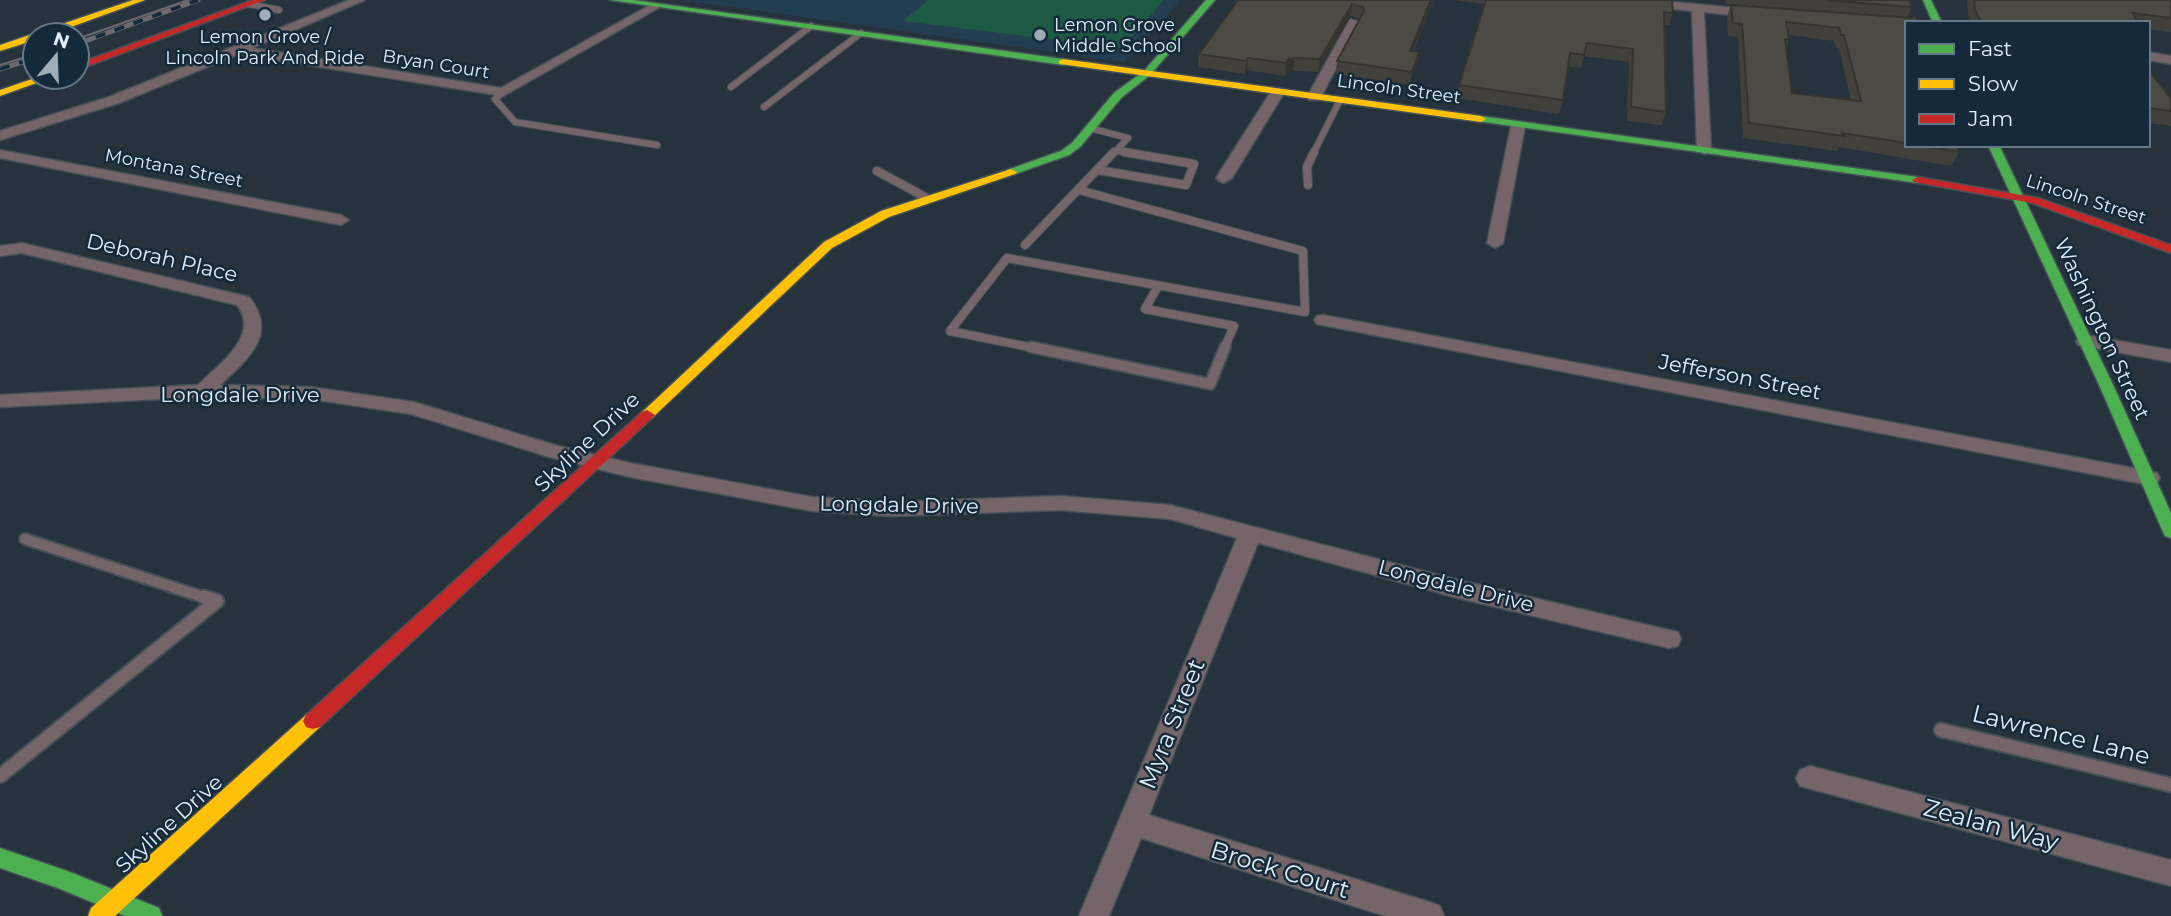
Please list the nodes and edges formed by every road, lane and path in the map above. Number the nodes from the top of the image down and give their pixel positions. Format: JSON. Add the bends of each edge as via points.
{"nodes":[{"id":1,"x":141,"y":0,"type":"edge"},
{"id":2,"x":230,"y":0,"type":"edge"},
{"id":3,"x":359,"y":0,"type":"edge"},
{"id":4,"x":614,"y":0,"type":"edge"},
{"id":5,"x":1211,"y":0,"type":"edge"},
{"id":6,"x":1617,"y":0,"type":"edge"},
{"id":7,"x":1927,"y":0,"type":"edge"},
{"id":8,"x":255,"y":2,"type":"edge"},
{"id":9,"x":656,"y":6,"type":"junction"},
{"id":10,"x":1698,"y":9,"type":"junction"},
{"id":11,"x":279,"y":10,"type":"dead end"},
{"id":12,"x":1768,"y":15,"type":"edge"},
{"id":13,"x":80,"y":21,"type":"edge"},
{"id":14,"x":1937,"y":21,"type":"edge"},
{"id":15,"x":1354,"y":22,"type":"dead end"},
{"id":16,"x":811,"y":26,"type":"junction"},
{"id":17,"x":861,"y":33,"type":"junction"},
{"id":18,"x":21,"y":41,"type":"edge"},
{"id":19,"x":0,"y":48,"type":"edge"},
{"id":20,"x":91,"y":50,"type":"edge"},
{"id":21,"x":239,"y":50,"type":"junction"},
{"id":22,"x":2150,"y":56,"type":"edge"},
{"id":23,"x":2171,"y":60,"type":"edge"},
{"id":24,"x":91,"y":62,"type":"edge"},
{"id":25,"x":1146,"y":73,"type":"junction"},
{"id":26,"x":21,"y":74,"type":"edge"},
{"id":27,"x":0,"y":81,"type":"edge"},
{"id":28,"x":21,"y":86,"type":"edge"},
{"id":29,"x":731,"y":87,"type":"dead end"},
{"id":30,"x":503,"y":92,"type":"junction"},
{"id":31,"x":0,"y":93,"type":"edge"},
{"id":32,"x":1277,"y":93,"type":"junction"},
{"id":33,"x":1314,"y":97,"type":"junction"},
{"id":34,"x":1340,"y":100,"type":"junction"},
{"id":35,"x":764,"y":107,"type":"dead end"},
{"id":36,"x":1518,"y":125,"type":"junction"},
{"id":37,"x":1090,"y":128,"type":"junction"},
{"id":38,"x":0,"y":136,"type":"edge"},
{"id":39,"x":657,"y":145,"type":"dead end"},
{"id":40,"x":1994,"y":147,"type":"edge"},
{"id":41,"x":1704,"y":150,"type":"junction"},
{"id":42,"x":1117,"y":151,"type":"junction"},
{"id":43,"x":0,"y":154,"type":"edge"},
{"id":44,"x":1098,"y":170,"type":"junction"},
{"id":45,"x":877,"y":172,"type":"dead end"},
{"id":46,"x":1224,"y":178,"type":"dead end"},
{"id":47,"x":1308,"y":186,"type":"dead end"},
{"id":48,"x":1079,"y":190,"type":"junction"},
{"id":49,"x":2015,"y":195,"type":"junction"},
{"id":50,"x":925,"y":197,"type":"junction"},
{"id":51,"x":341,"y":220,"type":"dead end"},
{"id":52,"x":1495,"y":243,"type":"dead end"},
{"id":53,"x":1025,"y":245,"type":"dead end"},
{"id":54,"x":2171,"y":248,"type":"edge"},
{"id":55,"x":0,"y":251,"type":"edge"},
{"id":56,"x":1158,"y":286,"type":"junction"},
{"id":57,"x":1314,"y":316,"type":"junction"},
{"id":58,"x":2085,"y":341,"type":"junction"},
{"id":59,"x":2171,"y":356,"type":"edge"},
{"id":60,"x":203,"y":391,"type":"junction"},
{"id":61,"x":0,"y":401,"type":"edge"},
{"id":62,"x":597,"y":462,"type":"junction"},
{"id":63,"x":2148,"y":478,"type":"junction"},
{"id":64,"x":1251,"y":532,"type":"junction"},
{"id":65,"x":2171,"y":532,"type":"edge"},
{"id":66,"x":25,"y":539,"type":"dead end"},
{"id":67,"x":1669,"y":639,"type":"dead end"},
{"id":68,"x":1941,"y":730,"type":"dead end"},
{"id":69,"x":0,"y":776,"type":"edge"},
{"id":70,"x":1810,"y":778,"type":"dead end"},
{"id":71,"x":2171,"y":785,"type":"edge"},
{"id":72,"x":1131,"y":822,"type":"junction"},
{"id":73,"x":0,"y":858,"type":"edge"},
{"id":74,"x":2171,"y":873,"type":"edge"},
{"id":75,"x":115,"y":900,"type":"junction"},
{"id":76,"x":99,"y":916,"type":"edge"},
{"id":77,"x":151,"y":916,"type":"edge"},
{"id":78,"x":1094,"y":916,"type":"edge"},
{"id":79,"x":1429,"y":916,"type":"edge"}],
"edges":[{"from":1,"to":13,"type":"street"},
{"from":2,"to":20,"type":"street"},
{"from":3,"to":21,"type":"street"},
{"from":4,"to":9,"type":"street","name":"Lincoln Street"},
{"from":5,"to":25,"type":"street","name":"Skyline Drive"},
{"from":6,"to":10,"type":"street"},
{"from":7,"to":14,"type":"street"},
{"from":8,"to":11,"type":"lane"},
{"from":8,"to":24,"type":"street"},
{"from":9,"to":16,"type":"street","name":"Lincoln Street"},
{"from":9,"to":30,"type":"street"},
{"from":10,"to":12,"type":"street"},
{"from":10,"to":41,"type":"street"},
{"from":15,"to":33,"type":"street"},
{"from":16,"to":17,"type":"street","name":"Lincoln Street"},
{"from":16,"to":29,"type":"lane"},
{"from":17,"to":25,"type":"street","name":"Lincoln Street"},
{"from":17,"to":35,"type":"lane"},
{"from":18,"to":19,"type":"street"},
{"from":21,"to":30,"type":"street","name":"Bryan Court"},
{"from":21,"to":38,"type":"street","via":[[114,100]]},
{"from":22,"to":23,"type":"street"},
{"from":25,"to":32,"type":"street","name":"Lincoln Street"},
{"from":25,"to":37,"type":"street","name":"Skyline Drive","via":[[1118,95]]},
{"from":26,"to":27,"type":"street"},
{"from":28,"to":31,"type":"street"},
{"from":30,"to":39,"type":"lane","via":[[495,99],[514,122]]},
{"from":32,"to":33,"type":"street","name":"Lincoln Street"},
{"from":32,"to":46,"type":"street"},
{"from":33,"to":34,"type":"street","name":"Lincoln Street"},
{"from":34,"to":36,"type":"street","name":"Lincoln Street"},
{"from":34,"to":47,"type":"lane","via":[[1307,167]]},
{"from":36,"to":41,"type":"street","name":"Lincoln Street"},
{"from":36,"to":52,"type":"street"},
{"from":37,"to":42,"type":"lane","via":[[1128,138]]},
{"from":37,"to":50,"type":"street","name":"Skyline Drive","via":[[1065,153]]},
{"from":40,"to":49,"type":"street","name":"Washington Street"},
{"from":41,"to":49,"type":"street","name":"Lincoln Street"},
{"from":42,"to":44,"type":"lane"},
{"from":42,"to":44,"type":"lane","via":[[1194,164],[1186,185]]},
{"from":43,"to":51,"type":"street","name":"Montana Street"},
{"from":44,"to":48,"type":"lane"},
{"from":45,"to":50,"type":"lane"},
{"from":48,"to":53,"type":"lane"},
{"from":48,"to":57,"type":"lane","via":[[1303,251]]},
{"from":49,"to":54,"type":"street","name":"Lincoln Street"},
{"from":49,"to":58,"type":"street","name":"Washington Street"},
{"from":50,"to":62,"type":"street","name":"Skyline Drive","via":[[895,207],[828,244]]},
{"from":55,"to":60,"type":"street","name":"Deborah Place","via":[[22,248],[243,301],[255,320],[251,340]]},
{"from":56,"to":56,"type":"lane","via":[[1007,258],[950,331],[1210,384],[1234,326],[1145,309]]},
{"from":56,"to":57,"type":"lane"},
{"from":57,"to":63,"type":"street","name":"Jefferson Street"},
{"from":58,"to":59,"type":"street"},
{"from":58,"to":63,"type":"street","name":"Washington Street"},
{"from":60,"to":61,"type":"street","name":"Longdale Drive"},
{"from":60,"to":62,"type":"street","name":"Longdale Drive","via":[[298,392],[380,401]]},
{"from":62,"to":64,"type":"street","name":"Longdale Drive","via":[[812,504],[892,509],[1085,504],[1170,512]]},
{"from":62,"to":75,"type":"street","name":"Skyline Drive"},
{"from":63,"to":65,"type":"street","name":"Washington Street"},
{"from":64,"to":67,"type":"street","name":"Longdale Drive","via":[[1458,589]]},
{"from":64,"to":72,"type":"street","name":"Myra Street"},
{"from":66,"to":69,"type":"lane","via":[[217,601]]},
{"from":68,"to":71,"type":"lane","name":"Lawrence Lane"},
{"from":70,"to":74,"type":"street","name":"Zealan Way"},
{"from":72,"to":78,"type":"street","name":"Myra Street"},
{"from":72,"to":79,"type":"street","name":"Brock Court"},
{"from":73,"to":75,"type":"street"},
{"from":75,"to":76,"type":"street","name":"Skyline Drive"},
{"from":75,"to":77,"type":"street"}]}
